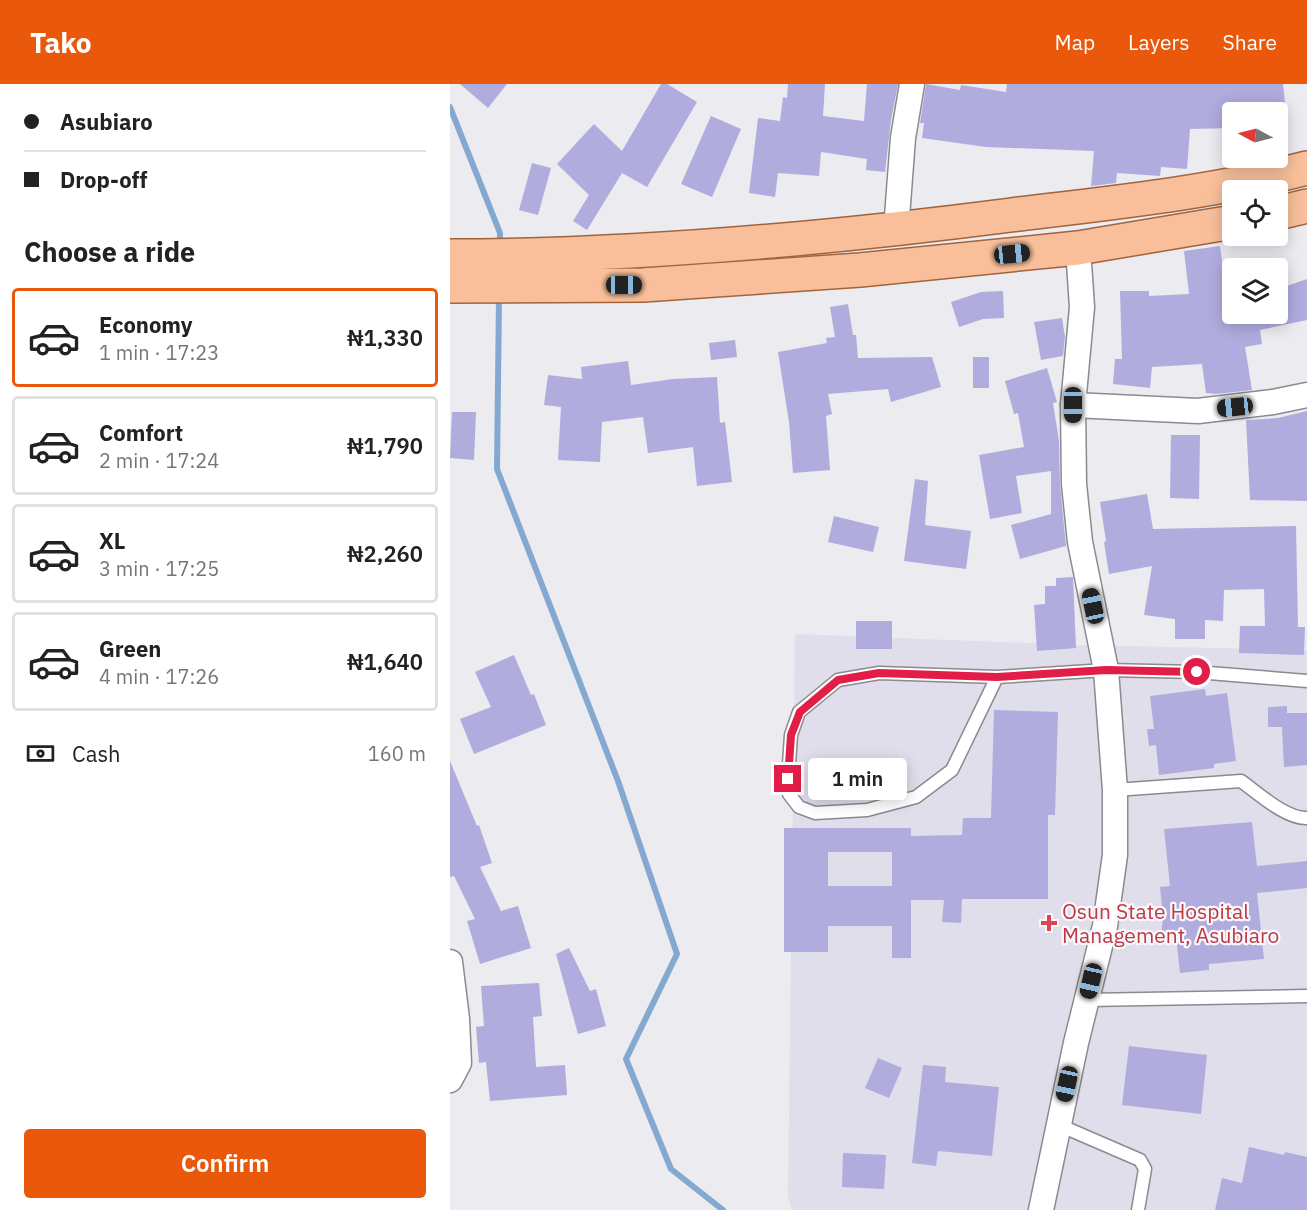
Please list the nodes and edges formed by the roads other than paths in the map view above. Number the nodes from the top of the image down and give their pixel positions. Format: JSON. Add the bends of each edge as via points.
{"nodes":[{"id":1,"x":912,"y":84,"type":"edge"},
{"id":2,"x":1307,"y":168,"type":"edge"},
{"id":3,"x":1307,"y":206,"type":"edge"},
{"id":4,"x":1288,"y":211,"type":"edge"},
{"id":5,"x":1222,"y":224,"type":"edge"},
{"id":6,"x":896,"y":230,"type":"junction"},
{"id":7,"x":1078,"y":248,"type":"junction"},
{"id":8,"x":544,"y":270,"type":"junction"},
{"id":9,"x":463,"y":271,"type":"edge"},
{"id":10,"x":1307,"y":395,"type":"edge"},
{"id":11,"x":1073,"y":405,"type":"junction"},
{"id":12,"x":1106,"y":670,"type":"junction"},
{"id":13,"x":997,"y":677,"type":"junction"},
{"id":14,"x":1307,"y":681,"type":"edge"},
{"id":15,"x":1115,"y":790,"type":"junction"},
{"id":16,"x":1307,"y":818,"type":"edge"},
{"id":17,"x":450,"y":962,"type":"edge"},
{"id":18,"x":1307,"y":996,"type":"edge"},
{"id":19,"x":1087,"y":1000,"type":"junction"},
{"id":20,"x":450,"y":1080,"type":"edge"},
{"id":21,"x":1059,"y":1125,"type":"junction"},
{"id":22,"x":1041,"y":1210,"type":"edge"},
{"id":23,"x":1138,"y":1210,"type":"edge"}],
"edges":[{"from":1,"to":6,"type":"street","via":[[903,138]]},
{"from":2,"to":6,"type":"main road","via":[[1225,186]]},
{"from":3,"to":4,"type":"main road"},
{"from":5,"to":7,"type":"main road"},
{"from":6,"to":8,"type":"main road","via":[[670,249]]},
{"from":7,"to":8,"type":"main road","via":[[848,271],[644,285]]},
{"from":7,"to":11,"type":"street","via":[[1082,307]]},
{"from":8,"to":9,"type":"main road"},
{"from":10,"to":11,"type":"street","via":[[1198,411]]},
{"from":11,"to":12,"type":"street","via":[[1074,484],[1080,542]]},
{"from":12,"to":13,"type":"lane"},
{"from":12,"to":14,"type":"lane"},
{"from":12,"to":15,"type":"street"},
{"from":13,"to":13,"type":"lane","via":[[952,770],[916,797],[867,810],[814,813],[799,807],[789,794],[791,735],[800,712],[838,680],[879,673]]},
{"from":15,"to":16,"type":"lane","via":[[1241,781],[1276,806],[1301,819]]},
{"from":15,"to":19,"type":"street","via":[[1115,855],[1105,926]]},
{"from":17,"to":20,"type":"street","via":[[459,1063]]},
{"from":18,"to":19,"type":"lane"},
{"from":19,"to":21,"type":"street"},
{"from":21,"to":22,"type":"street"},
{"from":21,"to":23,"type":"lane","via":[[1140,1160],[1145,1169]]}]}
